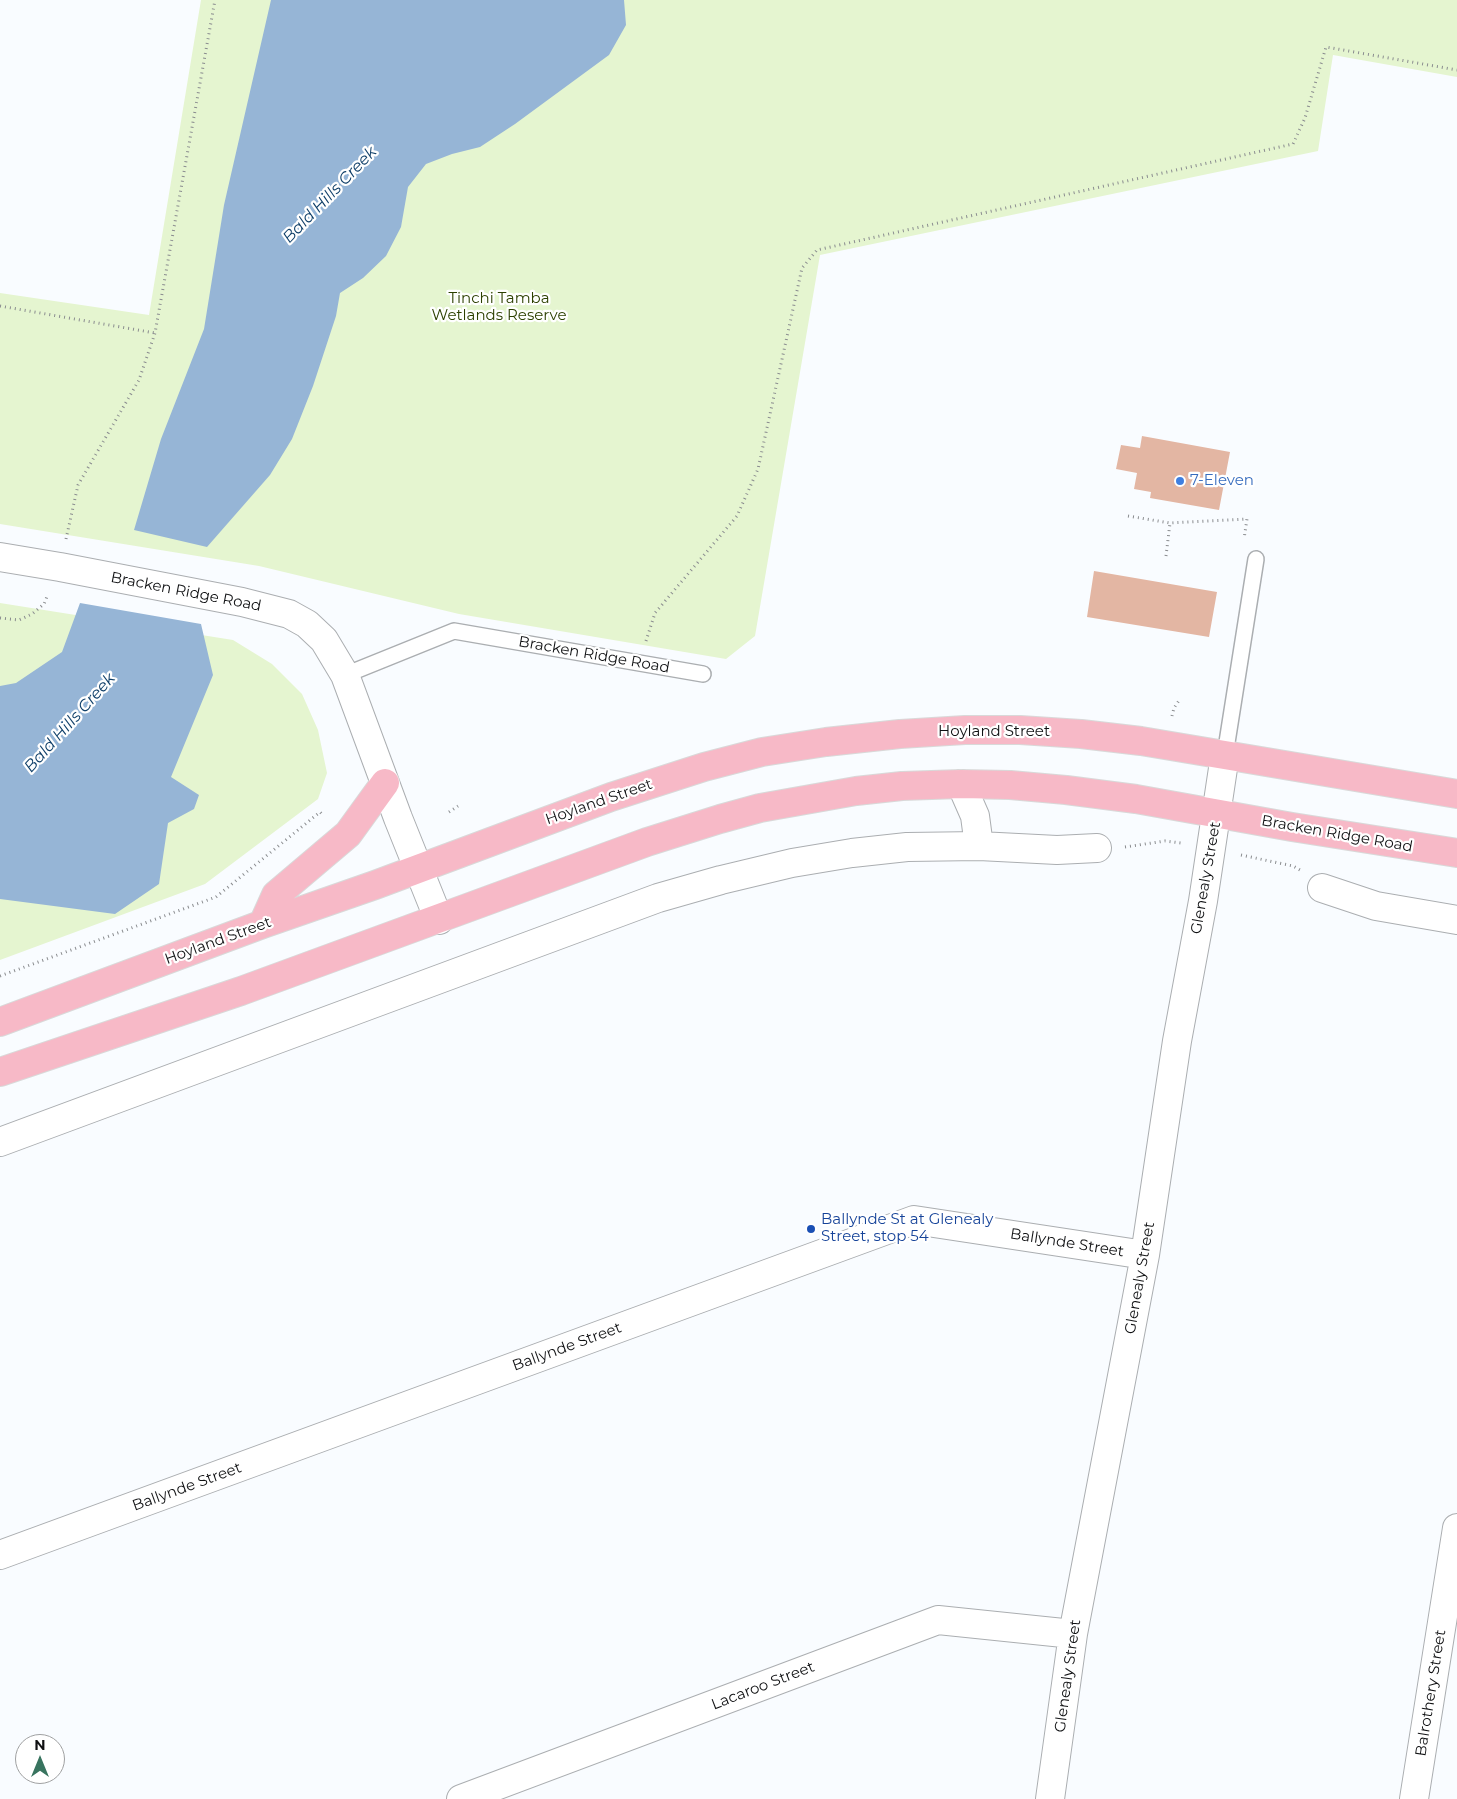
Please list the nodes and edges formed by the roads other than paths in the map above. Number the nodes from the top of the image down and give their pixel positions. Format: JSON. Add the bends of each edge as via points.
{"nodes":[{"id":1,"x":0,"y":557,"type":"edge"},
{"id":2,"x":1256,"y":560,"type":"dead end"},
{"id":3,"x":703,"y":674,"type":"dead end"},
{"id":4,"x":345,"y":675,"type":"junction"},
{"id":5,"x":1225,"y":755,"type":"junction"},
{"id":6,"x":385,"y":783,"type":"junction"},
{"id":7,"x":961,"y":784,"type":"junction"},
{"id":8,"x":1457,"y":794,"type":"edge"},
{"id":9,"x":1216,"y":813,"type":"junction"},
{"id":10,"x":979,"y":846,"type":"junction"},
{"id":11,"x":1110,"y":847,"type":"road end"},
{"id":12,"x":1457,"y":853,"type":"edge"},
{"id":13,"x":418,"y":868,"type":"junction"},
{"id":14,"x":1322,"y":888,"type":"dead end"},
{"id":15,"x":439,"y":920,"type":"junction"},
{"id":16,"x":1457,"y":920,"type":"edge"},
{"id":17,"x":263,"y":924,"type":"junction"},
{"id":18,"x":0,"y":1022,"type":"edge"},
{"id":19,"x":0,"y":1072,"type":"edge"},
{"id":20,"x":0,"y":1142,"type":"edge"},
{"id":21,"x":1145,"y":1255,"type":"junction"},
{"id":22,"x":1457,"y":1528,"type":"edge"},
{"id":23,"x":0,"y":1556,"type":"edge"},
{"id":24,"x":1073,"y":1634,"type":"junction"},
{"id":25,"x":461,"y":1799,"type":"edge"},
{"id":26,"x":1050,"y":1799,"type":"edge"},
{"id":27,"x":1414,"y":1799,"type":"edge"}],
"edges":[{"from":1,"to":4,"type":"street","name":"Bracken Ridge Road","via":[[232,600],[289,614],[324,640]]},
{"from":2,"to":5,"type":"lane"},
{"from":3,"to":4,"type":"lane","name":"Bracken Ridge Road","via":[[454,631]]},
{"from":4,"to":6,"type":"street","name":"Bracken Ridge Road"},
{"from":5,"to":8,"type":"main road"},
{"from":5,"to":9,"type":"street","name":"Glenealy Street"},
{"from":5,"to":13,"type":"main road","name":"Hoyland Street","via":[[1141,741],[1020,730],[900,734],[826,742],[762,752],[704,767],[611,797]]},
{"from":6,"to":13,"type":"street","name":"Bracken Ridge Road"},
{"from":6,"to":17,"type":"main road","via":[[348,834],[276,895]]},
{"from":7,"to":9,"type":"main road","via":[[1066,790]]},
{"from":7,"to":10,"type":"street","via":[[975,816]]},
{"from":7,"to":15,"type":"main road","via":[[856,791],[736,814],[647,842]]},
{"from":9,"to":12,"type":"main road","name":"Bracken Ridge Road"},
{"from":9,"to":21,"type":"street","name":"Glenealy Street"},
{"from":10,"to":11,"type":"street","via":[[1057,850]]},
{"from":10,"to":20,"type":"street","via":[[908,847],[852,853],[792,863],[658,898]]},
{"from":13,"to":15,"type":"street","name":"Bracken Ridge Road"},
{"from":13,"to":17,"type":"main road","name":"Hoyland Street"},
{"from":14,"to":16,"type":"street","via":[[1376,906]]},
{"from":15,"to":19,"type":"main road"},
{"from":17,"to":18,"type":"main road","name":"Hoyland Street"},
{"from":21,"to":23,"type":"street","name":"Ballynde Street","via":[[914,1220]]},
{"from":21,"to":24,"type":"street","name":"Glenealy Street"},
{"from":22,"to":27,"type":"street","name":"Balrothery Street"},
{"from":24,"to":25,"type":"street","name":"Lacaroo Street","via":[[938,1620]]},
{"from":24,"to":26,"type":"street","name":"Glenealy Street"}]}
